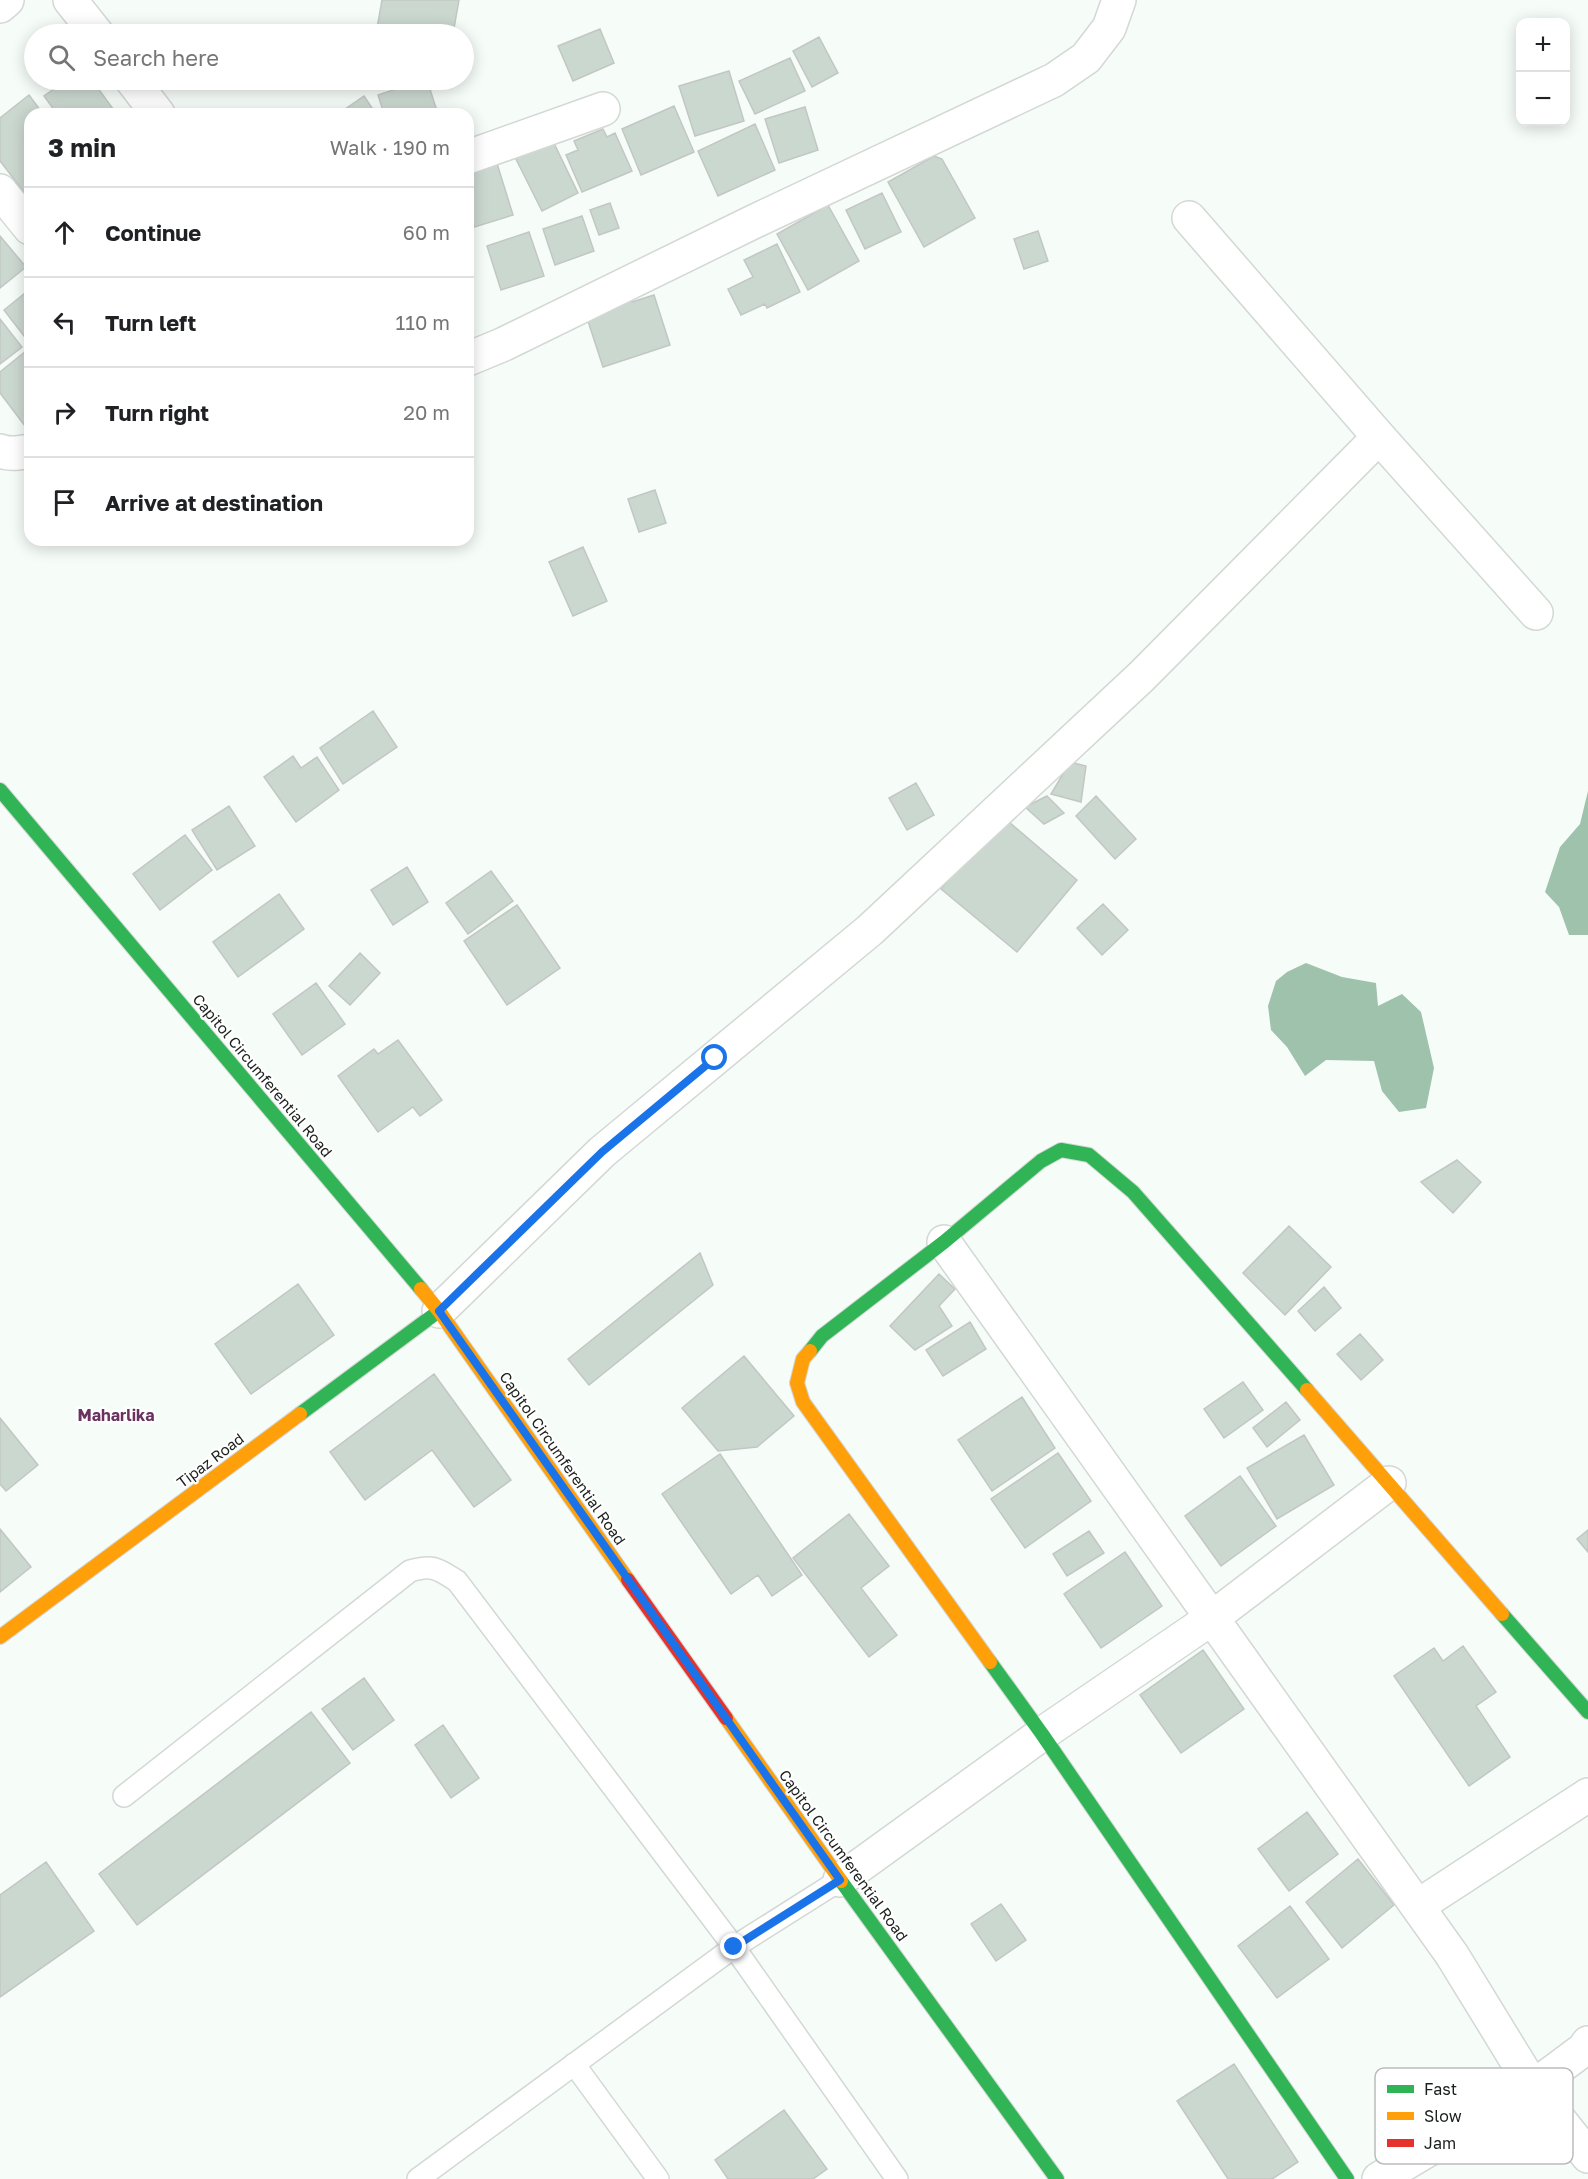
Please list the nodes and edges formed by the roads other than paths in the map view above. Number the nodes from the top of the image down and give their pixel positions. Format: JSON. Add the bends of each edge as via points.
{"nodes":[{"id":1,"x":7,"y":0,"type":"edge"},
{"id":2,"x":70,"y":0,"type":"edge"},
{"id":3,"x":1119,"y":0,"type":"edge"},
{"id":4,"x":0,"y":6,"type":"edge"},
{"id":5,"x":89,"y":24,"type":"edge"},
{"id":6,"x":140,"y":90,"type":"edge"},
{"id":7,"x":153,"y":108,"type":"edge"},
{"id":8,"x":603,"y":109,"type":"dead end"},
{"id":9,"x":474,"y":155,"type":"edge"},
{"id":10,"x":0,"y":190,"type":"edge"},
{"id":11,"x":1189,"y":218,"type":"dead end"},
{"id":12,"x":24,"y":220,"type":"edge"},
{"id":13,"x":474,"y":356,"type":"edge"},
{"id":14,"x":1379,"y":437,"type":"junction"},
{"id":15,"x":0,"y":451,"type":"edge"},
{"id":16,"x":24,"y":452,"type":"edge"},
{"id":17,"x":1536,"y":613,"type":"dead end"},
{"id":18,"x":0,"y":790,"type":"edge"},
{"id":19,"x":944,"y":1242,"type":"junction"},
{"id":20,"x":439,"y":1311,"type":"junction"},
{"id":21,"x":1389,"y":1483,"type":"junction"},
{"id":22,"x":1212,"y":1618,"type":"junction"},
{"id":23,"x":0,"y":1636,"type":"edge"},
{"id":24,"x":1588,"y":1712,"type":"edge"},
{"id":25,"x":1042,"y":1734,"type":"junction"},
{"id":26,"x":1588,"y":1795,"type":"edge"},
{"id":27,"x":124,"y":1796,"type":"dead end"},
{"id":28,"x":840,"y":1880,"type":"junction"},
{"id":29,"x":1418,"y":1906,"type":"junction"},
{"id":30,"x":734,"y":1947,"type":"junction"},
{"id":31,"x":1588,"y":2043,"type":"edge"},
{"id":32,"x":574,"y":2064,"type":"junction"},
{"id":33,"x":1521,"y":2068,"type":"edge"},
{"id":34,"x":1558,"y":2068,"type":"edge"},
{"id":35,"x":1573,"y":2137,"type":"edge"},
{"id":36,"x":1588,"y":2156,"type":"edge"},
{"id":37,"x":1404,"y":2164,"type":"edge"},
{"id":38,"x":418,"y":2179,"type":"edge"},
{"id":39,"x":658,"y":2179,"type":"edge"},
{"id":40,"x":897,"y":2179,"type":"edge"},
{"id":41,"x":1057,"y":2179,"type":"edge"},
{"id":42,"x":1347,"y":2179,"type":"edge"},
{"id":43,"x":1379,"y":2179,"type":"edge"}],
"edges":[{"from":1,"to":4,"type":"street"},
{"from":2,"to":5,"type":"street"},
{"from":3,"to":13,"type":"street","via":[[1109,28],[1086,58],[1054,80]]},
{"from":6,"to":7,"type":"street"},
{"from":8,"to":9,"type":"street"},
{"from":10,"to":12,"type":"street"},
{"from":11,"to":14,"type":"street"},
{"from":14,"to":17,"type":"street"},
{"from":14,"to":20,"type":"street","via":[[1142,676],[879,922],[602,1152]]},
{"from":15,"to":16,"type":"street"},
{"from":18,"to":20,"type":"street","name":"Capitol Circumferential Road"},
{"from":19,"to":21,"type":"street","via":[[1041,1161],[1061,1150],[1089,1155],[1133,1192]]},
{"from":19,"to":22,"type":"street"},
{"from":19,"to":25,"type":"street","via":[[822,1336],[803,1359],[797,1383],[803,1402]]},
{"from":20,"to":23,"type":"street","name":"Tipaz Road"},
{"from":20,"to":28,"type":"street","name":"Capitol Circumferential Road"},
{"from":21,"to":22,"type":"street"},
{"from":21,"to":24,"type":"street"},
{"from":22,"to":25,"type":"street"},
{"from":22,"to":29,"type":"street"},
{"from":25,"to":28,"type":"street"},
{"from":25,"to":42,"type":"street"},
{"from":26,"to":29,"type":"street"},
{"from":27,"to":30,"type":"lane","via":[[410,1571],[425,1566],[458,1581]]},
{"from":28,"to":30,"type":"lane"},
{"from":28,"to":41,"type":"street","name":"Capitol Circumferential Road"},
{"from":29,"to":33,"type":"street"},
{"from":30,"to":32,"type":"lane"},
{"from":30,"to":40,"type":"lane"},
{"from":31,"to":34,"type":"street"},
{"from":32,"to":38,"type":"lane"},
{"from":32,"to":39,"type":"lane"},
{"from":35,"to":36,"type":"street"},
{"from":37,"to":43,"type":"street"}]}
